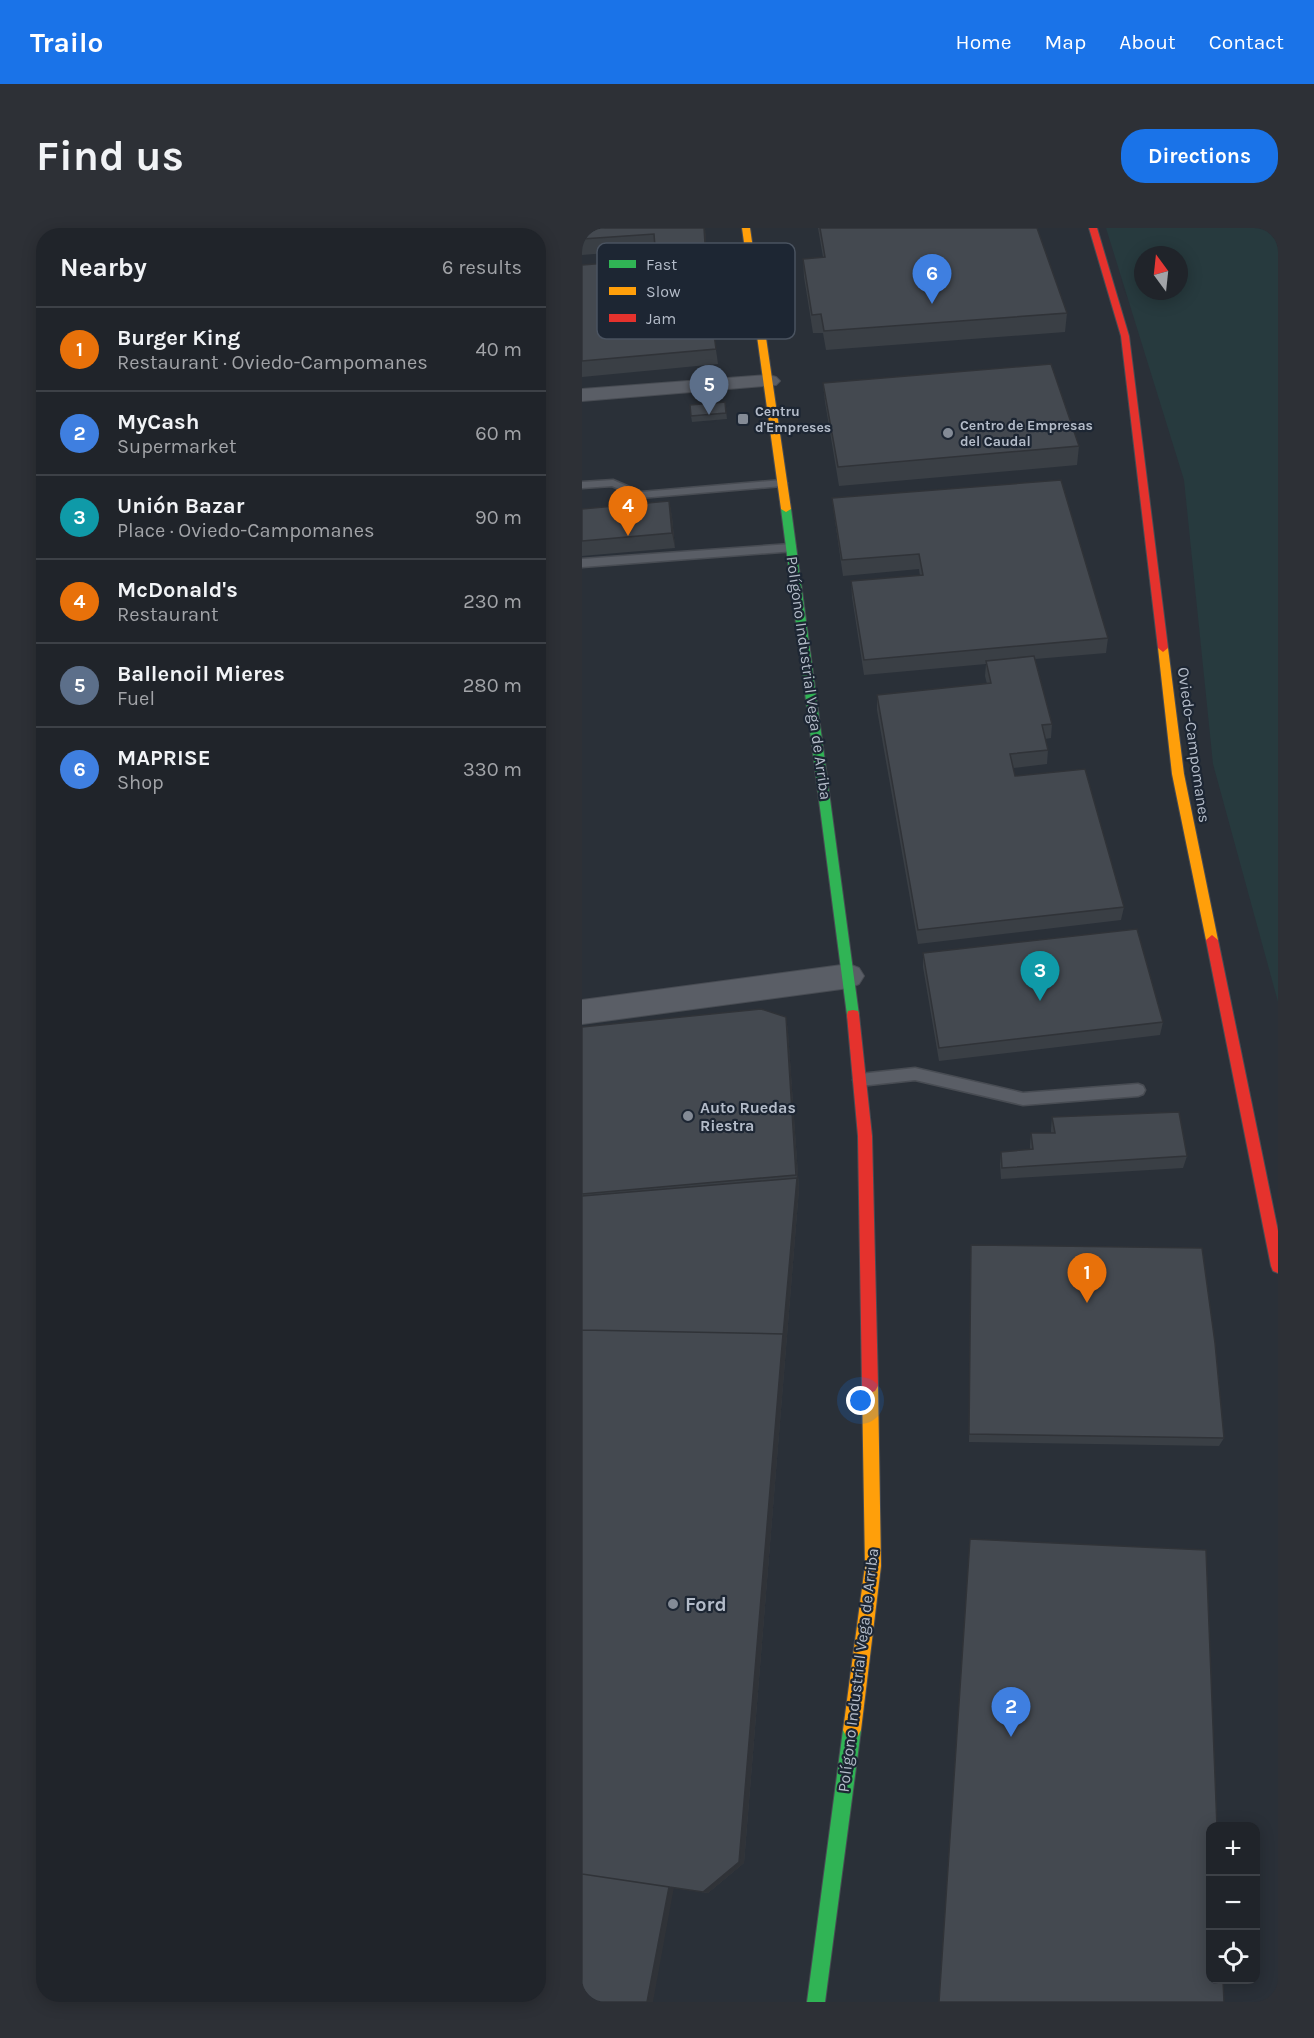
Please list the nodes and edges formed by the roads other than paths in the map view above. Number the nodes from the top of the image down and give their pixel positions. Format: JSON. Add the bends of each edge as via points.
{"nodes":[{"id":1,"x":746,"y":228,"type":"edge"},
{"id":2,"x":1093,"y":228,"type":"edge"},
{"id":3,"x":748,"y":243,"type":"edge"},
{"id":4,"x":763,"y":339,"type":"edge"},
{"id":5,"x":769,"y":381,"type":"junction"},
{"id":6,"x":582,"y":395,"type":"edge"},
{"id":7,"x":783,"y":483,"type":"junction"},
{"id":8,"x":582,"y":485,"type":"edge"},
{"id":9,"x":791,"y":548,"type":"junction"},
{"id":10,"x":582,"y":563,"type":"edge"},
{"id":11,"x":849,"y":976,"type":"junction"},
{"id":12,"x":582,"y":1012,"type":"edge"},
{"id":13,"x":860,"y":1080,"type":"junction"},
{"id":14,"x":1138,"y":1090,"type":"dead end"},
{"id":15,"x":1278,"y":1266,"type":"edge"},
{"id":16,"x":816,"y":2002,"type":"edge"}],
"edges":[{"from":1,"to":3,"type":"street","name":"Polígono Industrial Vega de Arriba"},
{"from":2,"to":15,"type":"street","name":"Oviedo-Campomanes","via":[[1125,336],[1178,774]]},
{"from":4,"to":5,"type":"street","name":"Polígono Industrial Vega de Arriba"},
{"from":5,"to":6,"type":"street"},
{"from":5,"to":7,"type":"street","name":"Polígono Industrial Vega de Arriba"},
{"from":7,"to":8,"type":"lane","via":[[640,495],[614,483]]},
{"from":7,"to":9,"type":"street","name":"Polígono Industrial Vega de Arriba"},
{"from":9,"to":10,"type":"lane"},
{"from":9,"to":11,"type":"street","name":"Polígono Industrial Vega de Arriba"},
{"from":11,"to":12,"type":"street"},
{"from":11,"to":13,"type":"street","name":"Polígono Industrial Vega de Arriba"},
{"from":13,"to":14,"type":"lane","via":[[915,1074],[1023,1099]]},
{"from":13,"to":16,"type":"street","name":"Polígono Industrial Vega de Arriba","via":[[865,1136],[873,1566]]}]}
